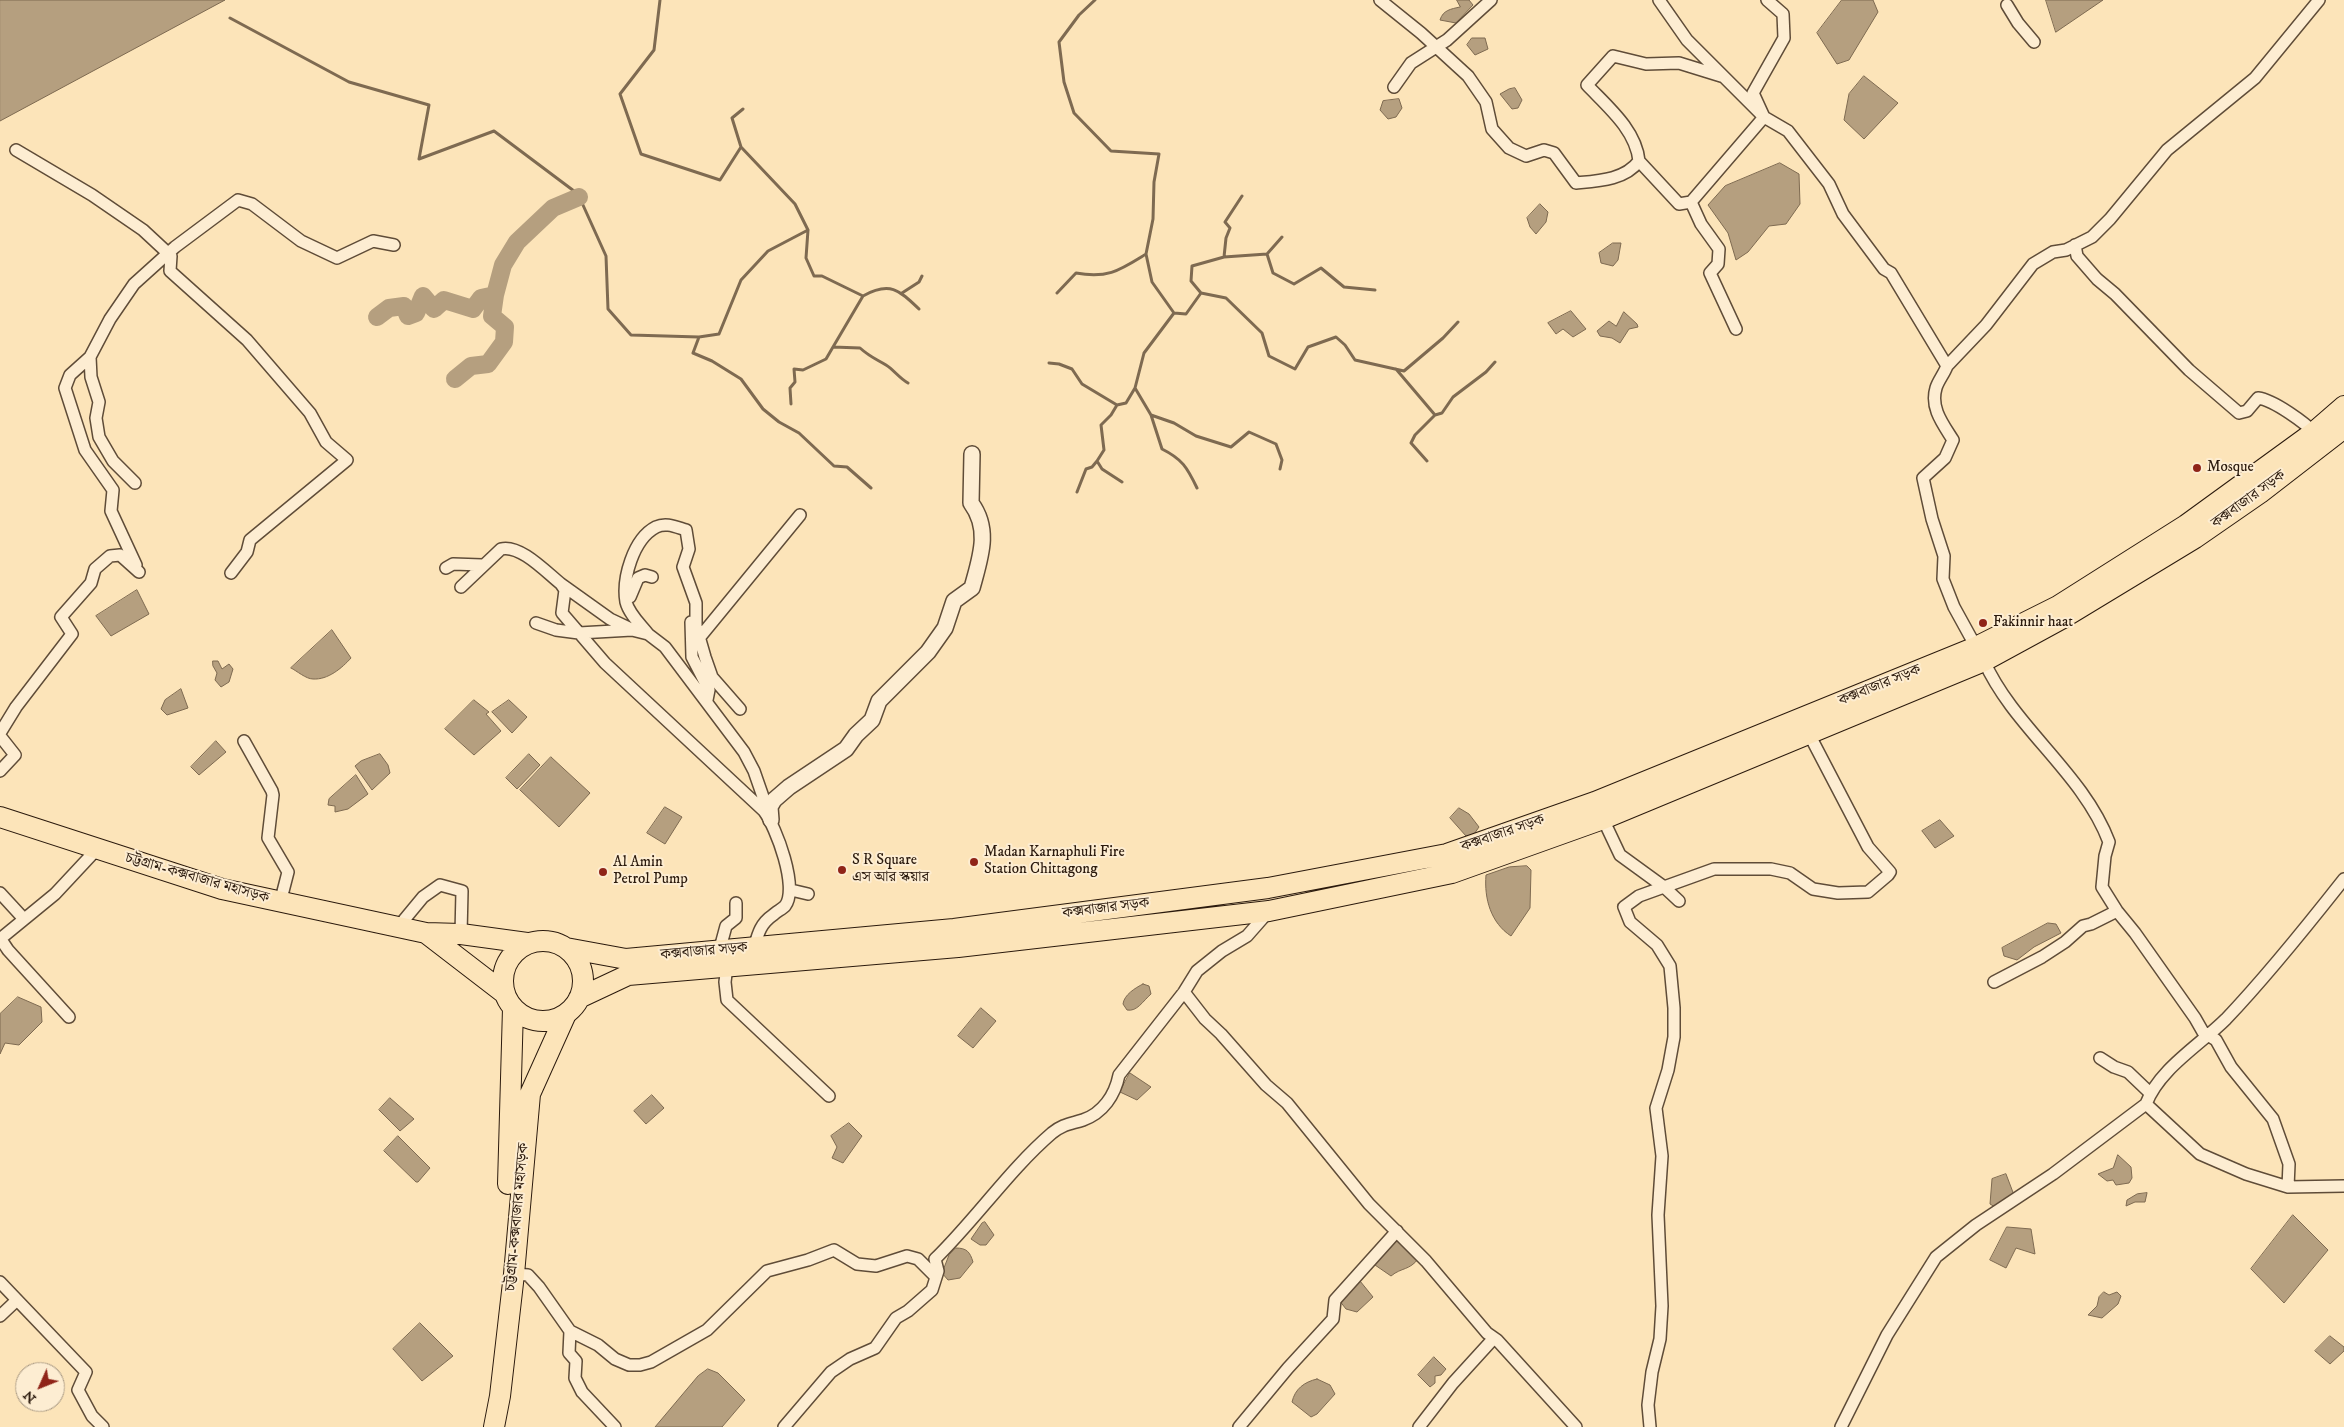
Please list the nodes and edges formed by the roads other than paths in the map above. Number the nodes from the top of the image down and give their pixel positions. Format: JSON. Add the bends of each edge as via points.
{"nodes":[{"id":1,"x":1380,"y":0,"type":"edge"},
{"id":2,"x":1491,"y":0,"type":"edge"},
{"id":3,"x":1659,"y":0,"type":"edge"},
{"id":4,"x":1767,"y":0,"type":"edge"},
{"id":5,"x":2319,"y":0,"type":"edge"},
{"id":6,"x":2007,"y":2,"type":"edge"},
{"id":7,"x":2034,"y":42,"type":"dead end"},
{"id":8,"x":1437,"y":47,"type":"junction"},
{"id":9,"x":1721,"y":76,"type":"junction"},
{"id":10,"x":1394,"y":87,"type":"dead end"},
{"id":11,"x":1764,"y":116,"type":"junction"},
{"id":12,"x":16,"y":150,"type":"dead end"},
{"id":13,"x":1639,"y":161,"type":"junction"},
{"id":14,"x":1692,"y":202,"type":"junction"},
{"id":15,"x":394,"y":245,"type":"dead end"},
{"id":16,"x":2075,"y":245,"type":"junction"},
{"id":17,"x":168,"y":253,"type":"junction"},
{"id":18,"x":1736,"y":329,"type":"dead end"},
{"id":19,"x":90,"y":357,"type":"junction"},
{"id":20,"x":1947,"y":366,"type":"junction"},
{"id":21,"x":2344,"y":406,"type":"edge"},
{"id":22,"x":2344,"y":428,"type":"edge"},
{"id":23,"x":2320,"y":438,"type":"junction"},
{"id":24,"x":972,"y":454,"type":"dead end"},
{"id":25,"x":135,"y":483,"type":"dead end"},
{"id":26,"x":800,"y":515,"type":"dead end"},
{"id":27,"x":482,"y":565,"type":"junction"},
{"id":28,"x":446,"y":568,"type":"dead end"},
{"id":29,"x":231,"y":574,"type":"dead end"},
{"id":30,"x":686,"y":575,"type":"junction"},
{"id":31,"x":652,"y":577,"type":"dead end"},
{"id":32,"x":561,"y":584,"type":"junction"},
{"id":33,"x":461,"y":587,"type":"dead end"},
{"id":34,"x":628,"y":606,"type":"junction"},
{"id":35,"x":536,"y":623,"type":"dead end"},
{"id":36,"x":632,"y":630,"type":"junction"},
{"id":37,"x":579,"y":634,"type":"junction"},
{"id":38,"x":648,"y":634,"type":"junction"},
{"id":39,"x":700,"y":637,"type":"junction"},
{"id":40,"x":1980,"y":654,"type":"junction"},
{"id":41,"x":707,"y":700,"type":"junction"},
{"id":42,"x":740,"y":709,"type":"dead end"},
{"id":43,"x":1809,"y":734,"type":"junction"},
{"id":44,"x":0,"y":735,"type":"edge"},
{"id":45,"x":244,"y":741,"type":"dead end"},
{"id":46,"x":0,"y":771,"type":"edge"},
{"id":47,"x":0,"y":818,"type":"edge"},
{"id":48,"x":1604,"y":819,"type":"junction"},
{"id":49,"x":771,"y":820,"type":"junction"},
{"id":50,"x":97,"y":849,"type":"junction"},
{"id":51,"x":2344,"y":879,"type":"edge"},
{"id":52,"x":1664,"y":887,"type":"junction"},
{"id":53,"x":791,"y":890,"type":"junction"},
{"id":54,"x":0,"y":893,"type":"edge"},
{"id":55,"x":808,"y":894,"type":"dead end"},
{"id":56,"x":1679,"y":901,"type":"dead end"},
{"id":57,"x":280,"y":903,"type":"junction"},
{"id":58,"x":736,"y":903,"type":"dead end"},
{"id":59,"x":1269,"y":911,"type":"junction"},
{"id":60,"x":2117,"y":911,"type":"junction"},
{"id":61,"x":24,"y":919,"type":"junction"},
{"id":62,"x":400,"y":926,"type":"junction"},
{"id":63,"x":426,"y":933,"type":"junction"},
{"id":64,"x":461,"y":934,"type":"junction"},
{"id":65,"x":0,"y":938,"type":"edge"},
{"id":66,"x":527,"y":944,"type":"junction"},
{"id":67,"x":566,"y":948,"type":"junction"},
{"id":68,"x":754,"y":948,"type":"junction"},
{"id":69,"x":723,"y":959,"type":"junction"},
{"id":70,"x":1994,"y":982,"type":"dead end"},
{"id":71,"x":1184,"y":992,"type":"junction"},
{"id":72,"x":579,"y":998,"type":"junction"},
{"id":73,"x":508,"y":1000,"type":"junction"},
{"id":74,"x":566,"y":1014,"type":"junction"},
{"id":75,"x":69,"y":1017,"type":"dead end"},
{"id":76,"x":2210,"y":1034,"type":"junction"},
{"id":77,"x":2100,"y":1058,"type":"dead end"},
{"id":78,"x":829,"y":1096,"type":"dead end"},
{"id":79,"x":2148,"y":1099,"type":"junction"},
{"id":80,"x":2344,"y":1186,"type":"edge"},
{"id":81,"x":2288,"y":1187,"type":"junction"},
{"id":82,"x":1397,"y":1231,"type":"junction"},
{"id":83,"x":514,"y":1274,"type":"junction"},
{"id":84,"x":936,"y":1277,"type":"junction"},
{"id":85,"x":0,"y":1282,"type":"edge"},
{"id":86,"x":17,"y":1300,"type":"junction"},
{"id":87,"x":0,"y":1316,"type":"edge"},
{"id":88,"x":570,"y":1330,"type":"junction"},
{"id":89,"x":1494,"y":1338,"type":"junction"},
{"id":90,"x":103,"y":1427,"type":"edge"},
{"id":91,"x":480,"y":1427,"type":"edge"},
{"id":92,"x":494,"y":1427,"type":"edge"},
{"id":93,"x":615,"y":1427,"type":"edge"},
{"id":94,"x":784,"y":1427,"type":"edge"},
{"id":95,"x":1239,"y":1427,"type":"edge"},
{"id":96,"x":1419,"y":1427,"type":"edge"},
{"id":97,"x":1576,"y":1427,"type":"edge"},
{"id":98,"x":1650,"y":1427,"type":"edge"},
{"id":99,"x":1840,"y":1427,"type":"edge"}],
"edges":[{"from":1,"to":8,"type":"street"},
{"from":2,"to":8,"type":"street"},
{"from":3,"to":9,"type":"street","via":[[1687,40]]},
{"from":4,"to":11,"type":"street","via":[[1783,14],[1784,38],[1753,93]]},
{"from":5,"to":16,"type":"street","via":[[2255,78],[2167,150],[2092,237]]},
{"from":6,"to":7,"type":"street","via":[[2018,23]]},
{"from":8,"to":10,"type":"street","via":[[1411,63]]},
{"from":8,"to":13,"type":"street","via":[[1468,76],[1486,102],[1492,129],[1509,148],[1526,156],[1544,150],[1554,153],[1576,184],[1604,181],[1632,171]]},
{"from":9,"to":11,"type":"street"},
{"from":9,"to":13,"type":"street","via":[[1679,63],[1646,64],[1614,56],[1587,85],[1620,119],[1638,148]]},
{"from":11,"to":14,"type":"street"},
{"from":11,"to":20,"type":"street","via":[[1788,131],[1829,184],[1843,214],[1891,273]]},
{"from":12,"to":17,"type":"street","via":[[92,195],[143,230]]},
{"from":13,"to":14,"type":"street","via":[[1679,204]]},
{"from":14,"to":18,"type":"street","via":[[1719,249],[1718,264],[1710,273]]},
{"from":15,"to":17,"type":"street","via":[[373,242],[337,258],[301,241],[252,204],[238,200]]},
{"from":16,"to":20,"type":"street","via":[[2053,252],[2034,264],[1986,325]]},
{"from":16,"to":23,"type":"street","via":[[2077,256],[2097,279],[2189,370],[2239,413],[2247,411],[2258,398],[2264,399]]},
{"from":17,"to":19,"type":"street","via":[[134,284]]},
{"from":17,"to":29,"type":"street","via":[[171,256],[170,270],[246,340],[310,413],[326,442],[347,460],[250,540],[248,552]]},
{"from":19,"to":25,"type":"street","via":[[91,377],[99,402],[96,418],[99,437],[113,461]]},
{"from":19,"to":44,"type":"street","via":[[70,375],[65,388],[85,450],[113,490],[110,511],[139,572],[120,555],[110,556],[95,569],[91,583],[61,617],[72,634],[21,700]]},
{"from":20,"to":40,"type":"street","via":[[1936,387],[1933,402],[1952,440],[1945,458],[1923,478],[1944,556],[1943,579],[1954,607]]},
{"from":21,"to":23,"type":"highway","name":"কক্সবাজার সড়ক"},
{"from":22,"to":23,"type":"highway","name":"কক্সবাজার সড়ক"},
{"from":23,"to":40,"type":"highway","name":"কক্সবাজার সড়ক","via":[[2195,538],[2063,618]]},
{"from":24,"to":49,"type":"street","via":[[971,503],[984,536],[972,588],[954,601],[945,628],[928,652],[879,701],[872,720],[846,749],[774,800],[770,807]]},
{"from":26,"to":39,"type":"street"},
{"from":27,"to":28,"type":"street","via":[[453,564]]},
{"from":27,"to":32,"type":"street","via":[[501,548],[508,547],[516,549]]},
{"from":27,"to":33,"type":"street"},
{"from":30,"to":34,"type":"street","via":[[683,566],[689,549],[686,530],[672,525],[656,527],[645,537],[627,566]]},
{"from":30,"to":39,"type":"street","via":[[696,603],[696,626]]},
{"from":30,"to":41,"type":"street","via":[[691,608],[692,657],[709,690]]},
{"from":31,"to":34,"type":"street","via":[[638,578]]},
{"from":32,"to":36,"type":"street","via":[[610,619]]},
{"from":32,"to":37,"type":"street","via":[[564,590],[562,613]]},
{"from":34,"to":38,"type":"street"},
{"from":35,"to":37,"type":"street"},
{"from":36,"to":37,"type":"street"},
{"from":36,"to":38,"type":"street"},
{"from":37,"to":49,"type":"street"},
{"from":38,"to":41,"type":"street","via":[[665,647]]},
{"from":39,"to":42,"type":"street","via":[[712,677]]},
{"from":40,"to":43,"type":"highway","name":"কক্সবাজার সড়ক"},
{"from":40,"to":60,"type":"street","via":[[2006,697],[2095,811],[2103,826],[2109,842],[2102,887]]},
{"from":40,"to":68,"type":"highway","name":"কক্সবাজার সড়ক","via":[[1596,802],[1447,854],[1268,888],[954,930]]},
{"from":41,"to":49,"type":"street","via":[[751,765]]},
{"from":43,"to":48,"type":"highway","name":"কক্সবাজার সড়ক"},
{"from":43,"to":52,"type":"street","via":[[1842,801],[1868,847],[1890,872],[1888,875],[1868,892],[1838,893],[1814,889],[1790,873],[1771,869],[1714,869]]},
{"from":44,"to":46,"type":"street","via":[[15,755]]},
{"from":45,"to":57,"type":"street","via":[[273,795],[268,838],[288,872]]},
{"from":47,"to":50,"type":"highway","name":"চট্টগ্রাম-কক্সবাজার মহাসড়ক"},
{"from":48,"to":52,"type":"street","via":[[1620,855]]},
{"from":48,"to":59,"type":"highway","name":"কক্সবাজার সড়ক","via":[[1452,873]]},
{"from":49,"to":53,"type":"street"},
{"from":50,"to":57,"type":"highway","name":"চট্টগ্রাম-কক্সবাজার মহাসড়ক","via":[[222,889]]},
{"from":50,"to":61,"type":"street","via":[[55,894]]},
{"from":51,"to":76,"type":"street"},
{"from":52,"to":56,"type":"street"},
{"from":52,"to":98,"type":"street","via":[[1639,896],[1624,907],[1630,922],[1657,944],[1670,966],[1674,1008],[1674,1037],[1656,1108],[1662,1156],[1658,1215],[1662,1306],[1660,1339],[1648,1405]]},
{"from":53,"to":55,"type":"street"},
{"from":53,"to":68,"type":"street","via":[[785,907],[761,926]]},
{"from":54,"to":61,"type":"street"},
{"from":57,"to":62,"type":"highway","name":"চট্টগ্রাম-কক্সবাজার মহাসড়ক"},
{"from":58,"to":69,"type":"street","via":[[736,918],[726,926]]},
{"from":59,"to":69,"type":"highway","name":"কক্সবাজার সড়ক","via":[[958,947]]},
{"from":59,"to":71,"type":"street","via":[[1248,936],[1197,970]]},
{"from":60,"to":70,"type":"street","via":[[2083,926],[2042,957]]},
{"from":60,"to":76,"type":"street","via":[[2203,1032]]},
{"from":61,"to":65,"type":"street"},
{"from":62,"to":63,"type":"highway","name":"চট্টগ্রাম-কক্সবাজার মহাসড়ক"},
{"from":62,"to":64,"type":"street","via":[[423,897],[440,885],[462,891]]},
{"from":63,"to":64,"type":"highway","name":"চট্টগ্রাম-কক্সবাজার মহাসড়ক"},
{"from":63,"to":73,"type":"highway","name":"চট্টগ্রাম-কক্সবাজার মহাসড়ক"},
{"from":64,"to":66,"type":"highway","name":"চট্টগ্রাম-কক্সবাজার মহাসড়ক"},
{"from":65,"to":75,"type":"street"},
{"from":66,"to":67,"type":"highway","via":[[551,941]]},
{"from":66,"to":73,"type":"highway","via":[[518,948],[506,964],[503,973]]},
{"from":67,"to":69,"type":"highway","name":"কক্সবাজার সড়ক","via":[[626,960]]},
{"from":67,"to":72,"type":"highway","via":[[582,970]]},
{"from":68,"to":69,"type":"highway","name":"কক্সবাজার সড়ক"},
{"from":69,"to":72,"type":"highway","name":"কক্সবাজার সড়ক","via":[[628,975]]},
{"from":69,"to":78,"type":"street","via":[[727,1000]]},
{"from":71,"to":82,"type":"street","via":[[1204,1019],[1287,1104],[1370,1204]]},
{"from":71,"to":84,"type":"street","via":[[1119,1075],[1116,1091],[1098,1114],[1066,1123],[1023,1162],[935,1259]]},
{"from":72,"to":74,"type":"highway"},
{"from":73,"to":74,"type":"highway","via":[[520,1014],[538,1021],[557,1019]]},
{"from":73,"to":91,"type":"highway","name":"চট্টগ্রাম-কক্সবাজার মহাসড়ক","via":[[511,1126],[504,1252],[488,1389]]},
{"from":74,"to":83,"type":"highway","name":"চট্টগ্রাম-কক্সবাজার মহাসড়ক","via":[[530,1094]]},
{"from":76,"to":79,"type":"street","via":[[2167,1072]]},
{"from":76,"to":81,"type":"street","via":[[2231,1067],[2273,1119],[2289,1164]]},
{"from":77,"to":79,"type":"street","via":[[2128,1072]]},
{"from":79,"to":81,"type":"street","via":[[2200,1154],[2246,1174]]},
{"from":79,"to":99,"type":"street","via":[[2053,1174],[1976,1225],[1936,1257],[1886,1335]]},
{"from":80,"to":81,"type":"street"},
{"from":82,"to":89,"type":"street"},
{"from":82,"to":95,"type":"street","via":[[1335,1300],[1333,1318]]},
{"from":83,"to":88,"type":"street","via":[[528,1275]]},
{"from":83,"to":92,"type":"highway","name":"চট্টগ্রাম-কক্সবাজার মহাসড়ক"},
{"from":84,"to":88,"type":"street","via":[[918,1259],[907,1256],[876,1266],[857,1264],[834,1250],[767,1271],[707,1330],[640,1365],[629,1365],[615,1359],[598,1345]]},
{"from":84,"to":94,"type":"street","via":[[932,1290],[896,1318],[875,1348],[850,1358],[831,1372]]},
{"from":85,"to":86,"type":"street"},
{"from":86,"to":87,"type":"street"},
{"from":86,"to":90,"type":"street","via":[[86,1372],[78,1390],[92,1416]]},
{"from":88,"to":93,"type":"street","via":[[569,1353],[576,1361],[575,1378],[582,1392]]},
{"from":89,"to":96,"type":"street"},
{"from":89,"to":97,"type":"street"}]}
